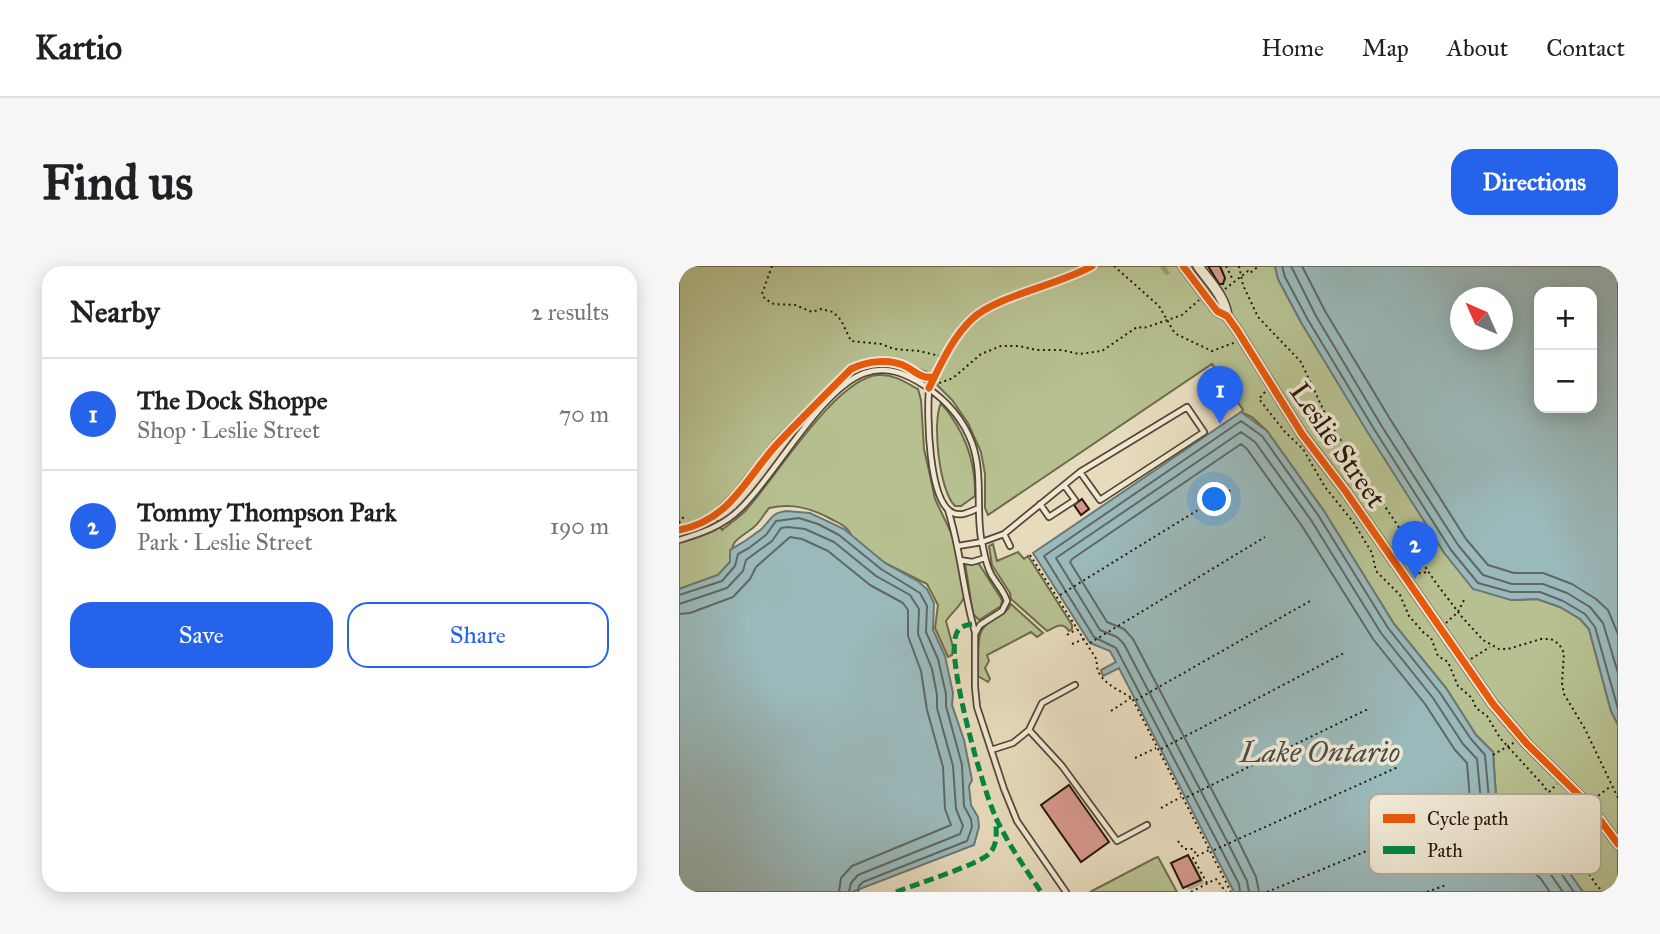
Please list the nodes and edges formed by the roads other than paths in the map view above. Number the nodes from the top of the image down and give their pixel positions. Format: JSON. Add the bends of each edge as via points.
{"nodes":[{"id":1,"x":1183,"y":266,"type":"edge"},
{"id":2,"x":1198,"y":266,"type":"edge"},
{"id":3,"x":1227,"y":316,"type":"junction"},
{"id":4,"x":929,"y":388,"type":"junction"},
{"id":5,"x":1080,"y":472,"type":"junction"},
{"id":6,"x":1064,"y":485,"type":"junction"},
{"id":7,"x":1040,"y":505,"type":"junction"},
{"id":8,"x":979,"y":508,"type":"junction"},
{"id":9,"x":948,"y":510,"type":"junction"},
{"id":10,"x":1004,"y":534,"type":"junction"},
{"id":11,"x":679,"y":540,"type":"edge"},
{"id":12,"x":982,"y":542,"type":"junction"},
{"id":13,"x":958,"y":546,"type":"junction"},
{"id":14,"x":1010,"y":546,"type":"dead end"},
{"id":15,"x":985,"y":558,"type":"junction"},
{"id":16,"x":960,"y":560,"type":"junction"},
{"id":17,"x":975,"y":634,"type":"junction"},
{"id":18,"x":1075,"y":685,"type":"dead end"},
{"id":19,"x":1029,"y":730,"type":"junction"},
{"id":20,"x":991,"y":750,"type":"junction"},
{"id":21,"x":1578,"y":794,"type":"edge"},
{"id":22,"x":1601,"y":821,"type":"edge"},
{"id":23,"x":1147,"y":825,"type":"dead end"},
{"id":24,"x":1618,"y":844,"type":"edge"},
{"id":25,"x":1066,"y":892,"type":"edge"}],
"edges":[{"from":1,"to":3,"type":"street","name":"Leslie Street","via":[[1217,311]]},
{"from":2,"to":3,"type":"street","name":"Leslie Street","via":[[1226,307]]},
{"from":3,"to":21,"type":"street","name":"Leslie Street","via":[[1464,663],[1511,726]]},
{"from":4,"to":8,"type":"lane","via":[[953,410],[971,440],[978,468]]},
{"from":4,"to":9,"type":"lane","via":[[929,448],[939,495]]},
{"from":4,"to":11,"type":"lane","via":[[891,370],[853,379],[825,404],[738,511],[713,528]]},
{"from":5,"to":5,"type":"lane","via":[[1187,407],[1204,432],[1100,500]]},
{"from":5,"to":6,"type":"lane"},
{"from":6,"to":7,"type":"lane"},
{"from":6,"to":7,"type":"lane","via":[[1075,500],[1049,517]]},
{"from":7,"to":10,"type":"lane"},
{"from":8,"to":9,"type":"lane","via":[[958,514]]},
{"from":8,"to":12,"type":"lane"},
{"from":9,"to":13,"type":"lane"},
{"from":10,"to":12,"type":"lane"},
{"from":10,"to":14,"type":"lane"},
{"from":12,"to":13,"type":"lane"},
{"from":12,"to":15,"type":"lane"},
{"from":13,"to":16,"type":"lane"},
{"from":15,"to":16,"type":"lane"},
{"from":15,"to":17,"type":"lane","via":[[1007,601]]},
{"from":16,"to":17,"type":"lane"},
{"from":17,"to":20,"type":"lane","via":[[975,696]]},
{"from":18,"to":19,"type":"lane","via":[[1042,703]]},
{"from":19,"to":20,"type":"lane","via":[[1013,743]]},
{"from":19,"to":23,"type":"lane","via":[[1117,841]]},
{"from":20,"to":25,"type":"lane","via":[[1017,821]]},
{"from":22,"to":24,"type":"street","name":"Leslie Street"}]}
